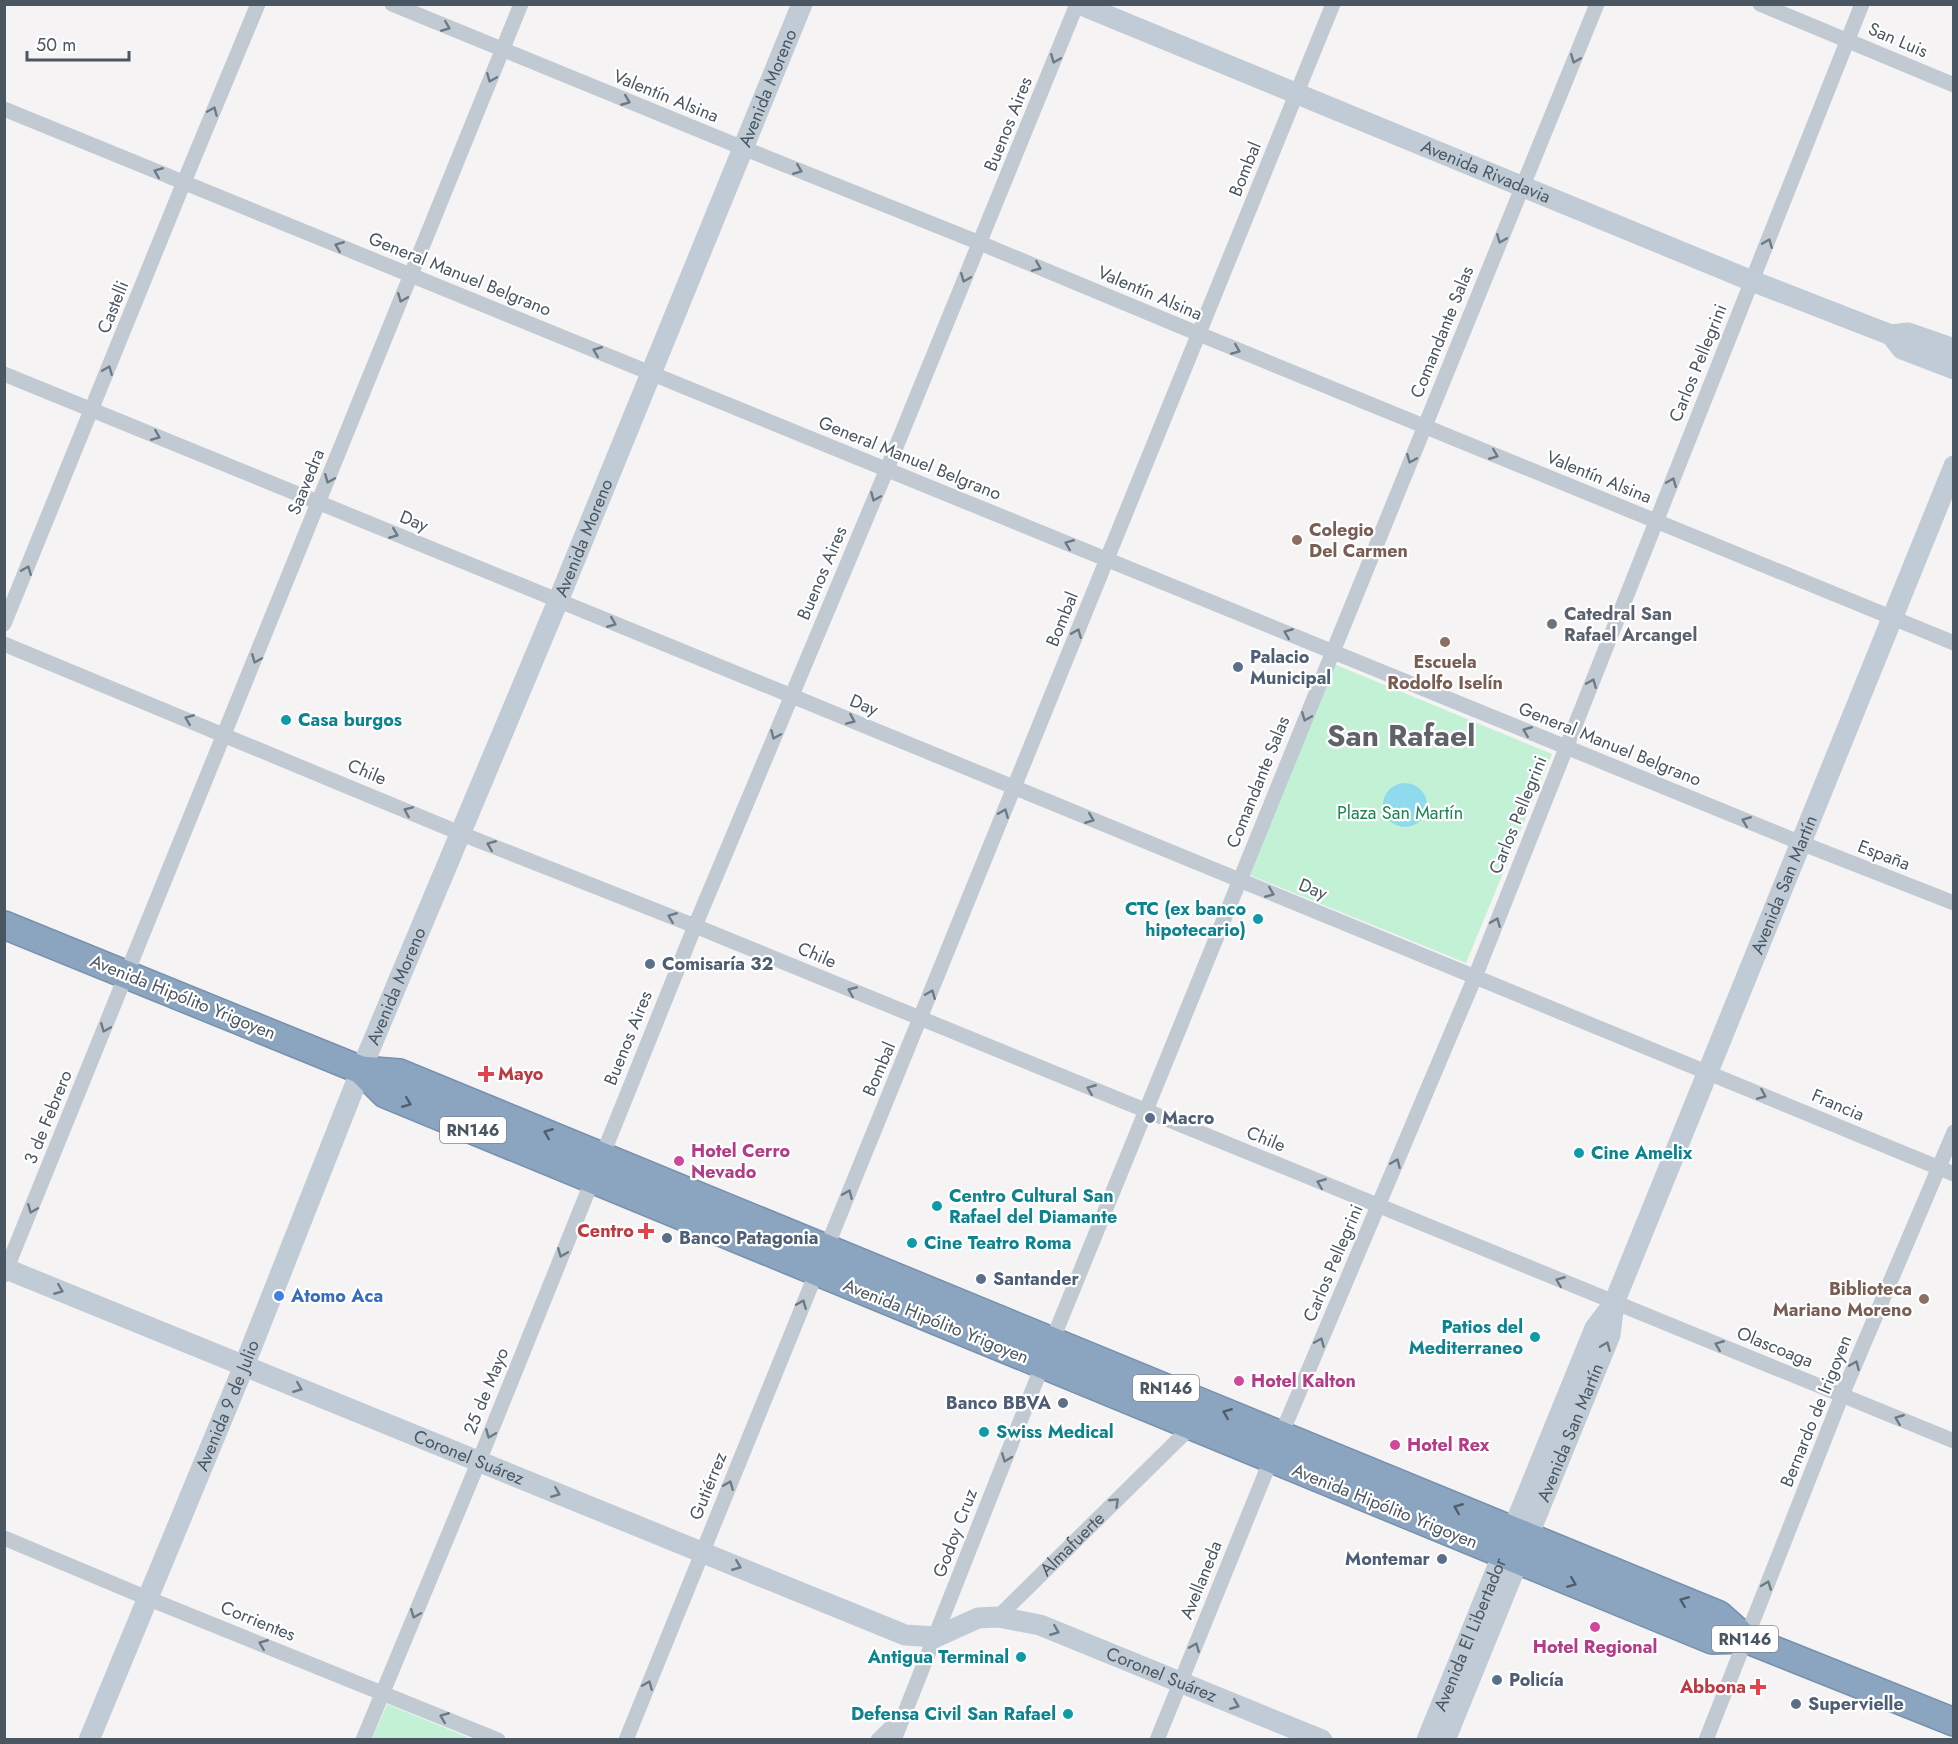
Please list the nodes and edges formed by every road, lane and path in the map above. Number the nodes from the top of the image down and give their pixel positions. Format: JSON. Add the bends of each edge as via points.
{"nodes":[{"id":1,"x":258,"y":4,"type":"edge"},
{"id":2,"x":392,"y":4,"type":"edge"},
{"id":3,"x":521,"y":4,"type":"edge"},
{"id":4,"x":802,"y":4,"type":"edge"},
{"id":5,"x":1078,"y":4,"type":"edge"},
{"id":6,"x":1333,"y":4,"type":"edge"},
{"id":7,"x":1597,"y":4,"type":"edge"},
{"id":8,"x":1760,"y":4,"type":"edge"},
{"id":9,"x":1862,"y":4,"type":"edge"},
{"id":10,"x":1848,"y":40,"type":"junction"},
{"id":11,"x":503,"y":50,"type":"junction"},
{"id":12,"x":1953,"y":85,"type":"edge"},
{"id":13,"x":1296,"y":94,"type":"junction"},
{"id":14,"x":4,"y":109,"type":"edge"},
{"id":15,"x":743,"y":148,"type":"junction"},
{"id":16,"x":184,"y":182,"type":"junction"},
{"id":17,"x":1522,"y":187,"type":"junction"},
{"id":18,"x":980,"y":243,"type":"junction"},
{"id":19,"x":411,"y":275,"type":"junction"},
{"id":20,"x":1752,"y":281,"type":"junction"},
{"id":21,"x":1199,"y":334,"type":"junction"},
{"id":22,"x":1891,"y":335,"type":"junction"},
{"id":23,"x":1953,"y":349,"type":"edge"},
{"id":24,"x":1953,"y":369,"type":"edge"},
{"id":25,"x":651,"y":373,"type":"junction"},
{"id":26,"x":4,"y":374,"type":"edge"},
{"id":27,"x":92,"y":410,"type":"junction"},
{"id":28,"x":1424,"y":427,"type":"junction"},
{"id":29,"x":887,"y":469,"type":"junction"},
{"id":30,"x":1952,"y":472,"type":"edge"},
{"id":31,"x":319,"y":503,"type":"junction"},
{"id":32,"x":1656,"y":521,"type":"junction"},
{"id":33,"x":1107,"y":560,"type":"junction"},
{"id":34,"x":558,"y":601,"type":"junction"},
{"id":35,"x":1892,"y":618,"type":"junction"},
{"id":36,"x":4,"y":624,"type":"edge"},
{"id":37,"x":1953,"y":643,"type":"edge"},
{"id":38,"x":4,"y":644,"type":"edge"},
{"id":39,"x":1333,"y":652,"type":"junction"},
{"id":40,"x":792,"y":696,"type":"junction"},
{"id":41,"x":225,"y":734,"type":"junction"},
{"id":42,"x":1566,"y":747,"type":"junction"},
{"id":43,"x":1014,"y":788,"type":"junction"},
{"id":44,"x":462,"y":834,"type":"junction"},
{"id":45,"x":1801,"y":843,"type":"junction"},
{"id":46,"x":1239,"y":880,"type":"junction"},
{"id":47,"x":1953,"y":903,"type":"edge"},
{"id":48,"x":4,"y":926,"type":"edge"},
{"id":49,"x":695,"y":926,"type":"junction"},
{"id":50,"x":127,"y":974,"type":"junction"},
{"id":51,"x":1474,"y":977,"type":"junction"},
{"id":52,"x":920,"y":1020,"type":"junction"},
{"id":53,"x":361,"y":1070,"type":"junction"},
{"id":54,"x":1708,"y":1072,"type":"junction"},
{"id":55,"x":1145,"y":1111,"type":"junction"},
{"id":56,"x":1953,"y":1132,"type":"edge"},
{"id":57,"x":597,"y":1167,"type":"junction"},
{"id":58,"x":1946,"y":1172,"type":"edge"},
{"id":59,"x":1378,"y":1207,"type":"junction"},
{"id":60,"x":821,"y":1260,"type":"junction"},
{"id":61,"x":5,"y":1271,"type":"edge"},
{"id":62,"x":1614,"y":1303,"type":"junction"},
{"id":63,"x":1047,"y":1353,"type":"junction"},
{"id":64,"x":244,"y":1366,"type":"junction"},
{"id":65,"x":1842,"y":1395,"type":"junction"},
{"id":66,"x":1192,"y":1426,"type":"junction"},
{"id":67,"x":1953,"y":1441,"type":"edge"},
{"id":68,"x":1276,"y":1447,"type":"junction"},
{"id":69,"x":479,"y":1461,"type":"junction"},
{"id":70,"x":4,"y":1538,"type":"edge"},
{"id":71,"x":1515,"y":1545,"type":"junction"},
{"id":72,"x":702,"y":1552,"type":"junction"},
{"id":73,"x":147,"y":1598,"type":"junction"},
{"id":74,"x":998,"y":1617,"type":"junction"},
{"id":75,"x":936,"y":1637,"type":"junction"},
{"id":76,"x":1746,"y":1639,"type":"junction"},
{"id":77,"x":1180,"y":1682,"type":"junction"},
{"id":78,"x":383,"y":1693,"type":"junction"},
{"id":79,"x":905,"y":1713,"type":"junction"},
{"id":80,"x":1953,"y":1722,"type":"edge"},
{"id":81,"x":89,"y":1740,"type":"edge"},
{"id":82,"x":363,"y":1740,"type":"edge"},
{"id":83,"x":498,"y":1740,"type":"edge"},
{"id":84,"x":626,"y":1740,"type":"edge"},
{"id":85,"x":878,"y":1740,"type":"edge"},
{"id":86,"x":894,"y":1740,"type":"edge"},
{"id":87,"x":1157,"y":1740,"type":"edge"},
{"id":88,"x":1322,"y":1740,"type":"edge"},
{"id":89,"x":1427,"y":1740,"type":"edge"},
{"id":90,"x":1445,"y":1740,"type":"edge"},
{"id":91,"x":1706,"y":1740,"type":"edge"}],
"edges":[{"from":16,"to":1,"type":"street","name":"Castelli","one_way":true},
{"from":2,"to":11,"type":"street","name":"Valentín Alsina","one_way":true},
{"from":3,"to":11,"type":"street","name":"Saavedra"},
{"from":4,"to":15,"type":"street","name":"Avenida Moreno"},
{"from":5,"to":13,"type":"street","name":"Avenida Rivadavia"},
{"from":5,"to":18,"type":"street","name":"Buenos Aires","one_way":true},
{"from":6,"to":13,"type":"street","name":"Bombal"},
{"from":7,"to":17,"type":"street","name":"Comandante Salas","one_way":true},
{"from":8,"to":10,"type":"street","name":"San Luis"},
{"from":9,"to":10,"type":"street","name":"Carlos Pellegrini"},
{"from":10,"to":12,"type":"street","name":"San Luis"},
{"from":20,"to":10,"type":"street","name":"Carlos Pellegrini","one_way":true},
{"from":11,"to":15,"type":"street","name":"Valentín Alsina","one_way":true},
{"from":11,"to":19,"type":"street","name":"Saavedra","one_way":true},
{"from":13,"to":17,"type":"street","name":"Avenida Rivadavia"},
{"from":13,"to":21,"type":"street","name":"Bombal"},
{"from":16,"to":14,"type":"street","name":"General Manuel Belgrano","one_way":true},
{"from":15,"to":18,"type":"street","name":"Valentín Alsina","one_way":true},
{"from":15,"to":25,"type":"street","name":"Avenida Moreno"},
{"from":19,"to":16,"type":"street","name":"General Manuel Belgrano","one_way":true},
{"from":27,"to":16,"type":"street","name":"Castelli","one_way":true},
{"from":17,"to":20,"type":"street","name":"Avenida Rivadavia"},
{"from":17,"to":28,"type":"street","name":"Comandante Salas","one_way":true},
{"from":18,"to":21,"type":"street","name":"Valentín Alsina","one_way":true},
{"from":18,"to":29,"type":"street","name":"Buenos Aires","one_way":true},
{"from":25,"to":19,"type":"street","name":"General Manuel Belgrano","one_way":true},
{"from":19,"to":31,"type":"street","name":"Saavedra","one_way":true},
{"from":20,"to":22,"type":"street","name":"Avenida Rivadavia"},
{"from":32,"to":20,"type":"street","name":"Carlos Pellegrini","one_way":true},
{"from":21,"to":28,"type":"street","name":"Valentín Alsina","one_way":true},
{"from":21,"to":33,"type":"street","name":"Bombal"},
{"from":22,"to":23,"type":"street","name":"Avenida Rivadavia","via":[[1908,333]]},
{"from":22,"to":24,"type":"street","name":"Avenida Rivadavia","via":[[1902,349]]},
{"from":25,"to":29,"type":"street","name":"General Manuel Belgrano"},
{"from":25,"to":34,"type":"street","name":"Avenida Moreno"},
{"from":26,"to":27,"type":"street","name":"Day"},
{"from":27,"to":31,"type":"street","name":"Day","one_way":true},
{"from":36,"to":27,"type":"street","name":"Castelli","one_way":true},
{"from":28,"to":32,"type":"street","name":"Valentín Alsina","one_way":true},
{"from":28,"to":39,"type":"street","name":"Comandante Salas","one_way":true},
{"from":33,"to":29,"type":"street","name":"General Manuel Belgrano","one_way":true},
{"from":29,"to":40,"type":"street","name":"Buenos Aires","one_way":true},
{"from":30,"to":35,"type":"street","name":"Avenida San Martín"},
{"from":31,"to":34,"type":"street","name":"Day","one_way":true},
{"from":31,"to":41,"type":"street","name":"Saavedra","one_way":true},
{"from":32,"to":35,"type":"street","name":"Valentín Alsina"},
{"from":42,"to":32,"type":"street","name":"Carlos Pellegrini","one_way":true},
{"from":39,"to":33,"type":"street","name":"General Manuel Belgrano","one_way":true},
{"from":43,"to":33,"type":"street","name":"Bombal","one_way":true},
{"from":34,"to":40,"type":"street","name":"Day","one_way":true},
{"from":34,"to":44,"type":"street","name":"Avenida Moreno"},
{"from":35,"to":37,"type":"street","name":"Valentín Alsina"},
{"from":35,"to":45,"type":"street","name":"Avenida San Martín"},
{"from":41,"to":38,"type":"street","name":"Chile","one_way":true},
{"from":42,"to":39,"type":"street","name":"General Manuel Belgrano","one_way":true},
{"from":39,"to":46,"type":"street","name":"Comandante Salas","one_way":true},
{"from":40,"to":43,"type":"street","name":"Day","one_way":true},
{"from":40,"to":49,"type":"street","name":"Buenos Aires","one_way":true},
{"from":44,"to":41,"type":"street","name":"Chile","one_way":true},
{"from":41,"to":50,"type":"street","name":"Saavedra"},
{"from":45,"to":42,"type":"street","name":"General Manuel Belgrano","one_way":true},
{"from":51,"to":42,"type":"street","name":"Carlos Pellegrini","one_way":true},
{"from":43,"to":46,"type":"street","name":"Day","one_way":true},
{"from":52,"to":43,"type":"street","name":"Bombal","one_way":true},
{"from":49,"to":44,"type":"street","name":"Chile","one_way":true},
{"from":44,"to":53,"type":"street","name":"Avenida Moreno"},
{"from":45,"to":47,"type":"street","name":"España"},
{"from":45,"to":54,"type":"street","name":"Avenida San Martín"},
{"from":46,"to":51,"type":"street","name":"Day","one_way":true},
{"from":46,"to":55,"type":"street","name":"Comandante Salas"},
{"from":48,"to":50,"type":"highway","name":"Avenida Hipólito Yrigoyen","number":"RN146"},
{"from":52,"to":49,"type":"street","name":"Chile","one_way":true},
{"from":49,"to":57,"type":"street","name":"Buenos Aires"},
{"from":50,"to":53,"type":"highway","name":"Avenida Hipólito Yrigoyen","number":"RN146"},
{"from":50,"to":61,"type":"street","name":"3 de Febrero","one_way":true},
{"from":51,"to":54,"type":"street","name":"Day"},
{"from":59,"to":51,"type":"street","name":"Carlos Pellegrini","one_way":true},
{"from":55,"to":52,"type":"street","name":"Chile","one_way":true},
{"from":60,"to":52,"type":"street","name":"Bombal","one_way":true},
{"from":53,"to":57,"type":"highway","name":"Avenida Hipólito Yrigoyen","number":"RN146","via":[[399,1072]]},
{"from":53,"to":64,"type":"street","name":"Avenida 9 de Julio"},
{"from":54,"to":58,"type":"street","name":"Francia","one_way":true},
{"from":54,"to":62,"type":"street","name":"Avenida San Martín"},
{"from":59,"to":55,"type":"street","name":"Chile","one_way":true},
{"from":55,"to":63,"type":"street","name":"Comandante Salas"},
{"from":56,"to":58,"type":"street","name":"Bernardo de Irigoyen"},
{"from":57,"to":60,"type":"highway","name":"Avenida Hipólito Yrigoyen","number":"RN146"},
{"from":57,"to":69,"type":"street","name":"25 de Mayo","one_way":true},
{"from":65,"to":58,"type":"street","name":"Bernardo de Irigoyen","one_way":true},
{"from":62,"to":59,"type":"street","name":"Chile","one_way":true},
{"from":68,"to":59,"type":"street","name":"Carlos Pellegrini","one_way":true},
{"from":60,"to":63,"type":"highway","name":"Avenida Hipólito Yrigoyen","number":"RN146"},
{"from":72,"to":60,"type":"street","name":"Gutiérrez","one_way":true},
{"from":61,"to":64,"type":"street","name":"Coronel Suárez","one_way":true},
{"from":65,"to":62,"type":"street","name":"Olascoaga","one_way":true},
{"from":62,"to":71,"type":"street","name":"Avenida San Martín","via":[[1610,1335]]},
{"from":63,"to":66,"type":"highway","name":"Avenida Hipólito Yrigoyen","number":"RN146"},
{"from":68,"to":63,"type":"highway","name":"Avenida Hipólito Yrigoyen","number":"RN146","one_way":true},
{"from":63,"to":75,"type":"street","name":"Godoy Cruz","one_way":true},
{"from":64,"to":69,"type":"street","name":"Coronel Suárez","one_way":true},
{"from":64,"to":73,"type":"street","name":"Avenida 9 de Julio"},
{"from":67,"to":65,"type":"street","name":"Olascoaga","one_way":true},
{"from":76,"to":65,"type":"street","name":"Bernardo de Irigoyen","one_way":true},
{"from":66,"to":68,"type":"highway","name":"Avenida Hipólito Yrigoyen","number":"RN146"},
{"from":74,"to":66,"type":"street","name":"Almafuerte","one_way":true},
{"from":68,"to":71,"type":"highway","name":"Avenida Hipólito Yrigoyen","number":"RN146"},
{"from":77,"to":68,"type":"street","name":"Avellaneda","one_way":true},
{"from":69,"to":72,"type":"street","name":"Coronel Suárez","one_way":true},
{"from":69,"to":78,"type":"street","name":"25 de Mayo","one_way":true},
{"from":70,"to":73,"type":"street","name":"Corrientes"},
{"from":71,"to":76,"type":"highway","number":"RN146","via":[[1712,1640]]},
{"from":71,"to":89,"type":"street","name":"Avenida El Libertador"},
{"from":71,"to":90,"type":"street","name":"Avenida El Libertador"},
{"from":72,"to":75,"type":"street","name":"Coronel Suárez","one_way":true,"via":[[905,1635]]},
{"from":84,"to":72,"type":"street","name":"Gutiérrez","one_way":true},
{"from":78,"to":73,"type":"street","name":"Corrientes","one_way":true},
{"from":73,"to":81,"type":"street","name":"Avenida 9 de Julio"},
{"from":74,"to":75,"type":"street","via":[[978,1618]]},
{"from":74,"to":77,"type":"street","name":"Coronel Suárez","one_way":true,"via":[[1040,1625]]},
{"from":75,"to":79,"type":"street","name":"Godoy Cruz"},
{"from":76,"to":80,"type":"highway","number":"RN146"},
{"from":76,"to":91,"type":"street","name":"Bernardo de Irigoyen"},
{"from":77,"to":87,"type":"street","name":"Avellaneda"},
{"from":77,"to":88,"type":"street","name":"Coronel Suárez","one_way":true},
{"from":78,"to":82,"type":"street","name":"25 de Mayo"},
{"from":83,"to":78,"type":"street","name":"Corrientes","one_way":true},
{"from":79,"to":85,"type":"street"},
{"from":79,"to":86,"type":"street","name":"Godoy Cruz"}]}
